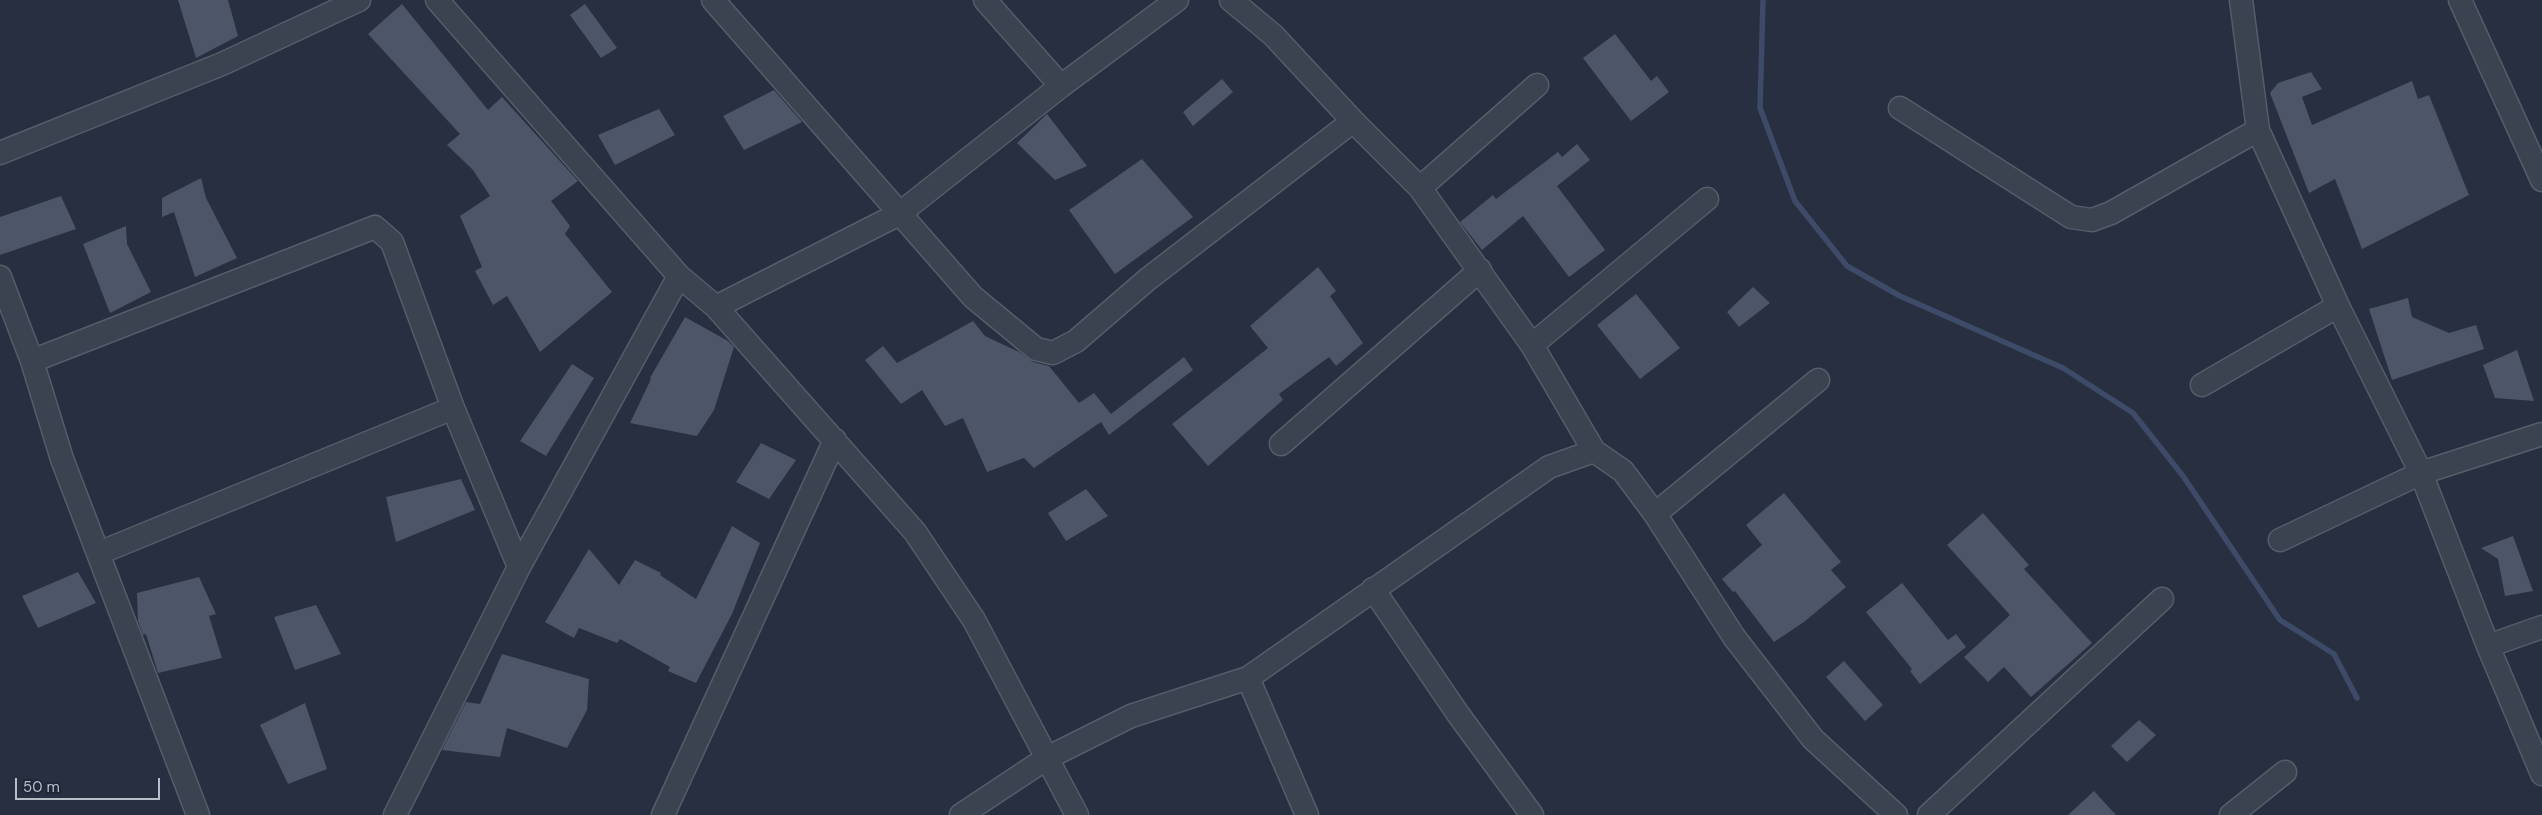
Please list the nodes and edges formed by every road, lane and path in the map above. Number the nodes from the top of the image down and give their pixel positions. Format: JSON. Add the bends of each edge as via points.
{"nodes":[{"id":1,"x":360,"y":0,"type":"edge"},
{"id":2,"x":437,"y":0,"type":"edge"},
{"id":3,"x":713,"y":0,"type":"edge"},
{"id":4,"x":985,"y":0,"type":"edge"},
{"id":5,"x":1178,"y":0,"type":"edge"},
{"id":6,"x":1231,"y":0,"type":"edge"},
{"id":7,"x":2241,"y":0,"type":"edge"},
{"id":8,"x":2460,"y":0,"type":"edge"},
{"id":9,"x":1537,"y":85,"type":"dead end"},
{"id":10,"x":1061,"y":86,"type":"junction"},
{"id":11,"x":1900,"y":108,"type":"dead end"},
{"id":12,"x":1352,"y":120,"type":"junction"},
{"id":13,"x":2258,"y":130,"type":"junction"},
{"id":14,"x":0,"y":153,"type":"edge"},
{"id":15,"x":2542,"y":180,"type":"edge"},
{"id":16,"x":1420,"y":188,"type":"junction"},
{"id":17,"x":1707,"y":199,"type":"dead end"},
{"id":18,"x":899,"y":214,"type":"junction"},
{"id":19,"x":1480,"y":270,"type":"junction"},
{"id":20,"x":679,"y":276,"type":"junction"},
{"id":21,"x":0,"y":277,"type":"edge"},
{"id":22,"x":2338,"y":306,"type":"junction"},
{"id":23,"x":716,"y":307,"type":"junction"},
{"id":24,"x":1532,"y":345,"type":"junction"},
{"id":25,"x":32,"y":361,"type":"junction"},
{"id":26,"x":1818,"y":380,"type":"dead end"},
{"id":27,"x":2202,"y":385,"type":"dead end"},
{"id":28,"x":453,"y":408,"type":"junction"},
{"id":29,"x":2542,"y":434,"type":"edge"},
{"id":30,"x":835,"y":440,"type":"junction"},
{"id":31,"x":1281,"y":444,"type":"dead end"},
{"id":32,"x":1594,"y":451,"type":"junction"},
{"id":33,"x":2421,"y":473,"type":"junction"},
{"id":34,"x":1655,"y":514,"type":"junction"},
{"id":35,"x":2280,"y":540,"type":"dead end"},
{"id":36,"x":98,"y":553,"type":"junction"},
{"id":37,"x":520,"y":567,"type":"junction"},
{"id":38,"x":1373,"y":589,"type":"junction"},
{"id":39,"x":2162,"y":599,"type":"dead end"},
{"id":40,"x":2542,"y":628,"type":"edge"},
{"id":41,"x":2488,"y":646,"type":"junction"},
{"id":42,"x":1248,"y":678,"type":"junction"},
{"id":43,"x":1047,"y":758,"type":"junction"},
{"id":44,"x":2285,"y":772,"type":"dead end"},
{"id":45,"x":2542,"y":774,"type":"edge"},
{"id":46,"x":198,"y":815,"type":"edge"},
{"id":47,"x":395,"y":815,"type":"edge"},
{"id":48,"x":663,"y":815,"type":"edge"},
{"id":49,"x":961,"y":815,"type":"edge"},
{"id":50,"x":1077,"y":815,"type":"edge"},
{"id":51,"x":1307,"y":815,"type":"edge"},
{"id":52,"x":1532,"y":815,"type":"edge"},
{"id":53,"x":1896,"y":815,"type":"edge"},
{"id":54,"x":1929,"y":815,"type":"edge"},
{"id":55,"x":2231,"y":815,"type":"edge"}],
"edges":[{"from":1,"to":14,"type":"street","via":[[222,64]]},
{"from":2,"to":20,"type":"street"},
{"from":3,"to":18,"type":"street"},
{"from":4,"to":10,"type":"street"},
{"from":5,"to":10,"type":"street"},
{"from":6,"to":12,"type":"street","via":[[1274,35]]},
{"from":7,"to":13,"type":"street"},
{"from":8,"to":15,"type":"street"},
{"from":9,"to":16,"type":"street"},
{"from":10,"to":18,"type":"street"},
{"from":11,"to":13,"type":"street","via":[[2071,217],[2092,220],[2111,213]]},
{"from":12,"to":16,"type":"street"},
{"from":12,"to":18,"type":"street","via":[[1148,279],[1076,341],[1053,353],[1036,349],[973,297]]},
{"from":13,"to":22,"type":"street"},
{"from":16,"to":19,"type":"street"},
{"from":17,"to":24,"type":"street"},
{"from":18,"to":23,"type":"street"},
{"from":19,"to":24,"type":"street"},
{"from":19,"to":31,"type":"street"},
{"from":20,"to":23,"type":"street"},
{"from":20,"to":37,"type":"street"},
{"from":21,"to":25,"type":"street"},
{"from":22,"to":27,"type":"street"},
{"from":22,"to":33,"type":"street"},
{"from":23,"to":30,"type":"street"},
{"from":24,"to":32,"type":"street"},
{"from":25,"to":28,"type":"street","via":[[375,227],[392,242]]},
{"from":25,"to":36,"type":"street","via":[[62,459]]},
{"from":26,"to":34,"type":"street"},
{"from":28,"to":36,"type":"street"},
{"from":28,"to":37,"type":"street"},
{"from":29,"to":33,"type":"street"},
{"from":30,"to":43,"type":"street","via":[[915,532],[963,604]]},
{"from":30,"to":48,"type":"street"},
{"from":32,"to":34,"type":"street","via":[[1623,471]]},
{"from":32,"to":38,"type":"street","via":[[1549,467]]},
{"from":33,"to":35,"type":"street"},
{"from":33,"to":41,"type":"street"},
{"from":34,"to":53,"type":"street","via":[[1734,637],[1813,739]]},
{"from":36,"to":46,"type":"street"},
{"from":37,"to":47,"type":"street"},
{"from":38,"to":42,"type":"street"},
{"from":38,"to":52,"type":"street"},
{"from":39,"to":54,"type":"street"},
{"from":40,"to":41,"type":"street"},
{"from":41,"to":45,"type":"street"},
{"from":42,"to":43,"type":"street","via":[[1131,716]]},
{"from":42,"to":51,"type":"street"},
{"from":43,"to":49,"type":"street"},
{"from":43,"to":50,"type":"street"},
{"from":44,"to":55,"type":"street"}]}
